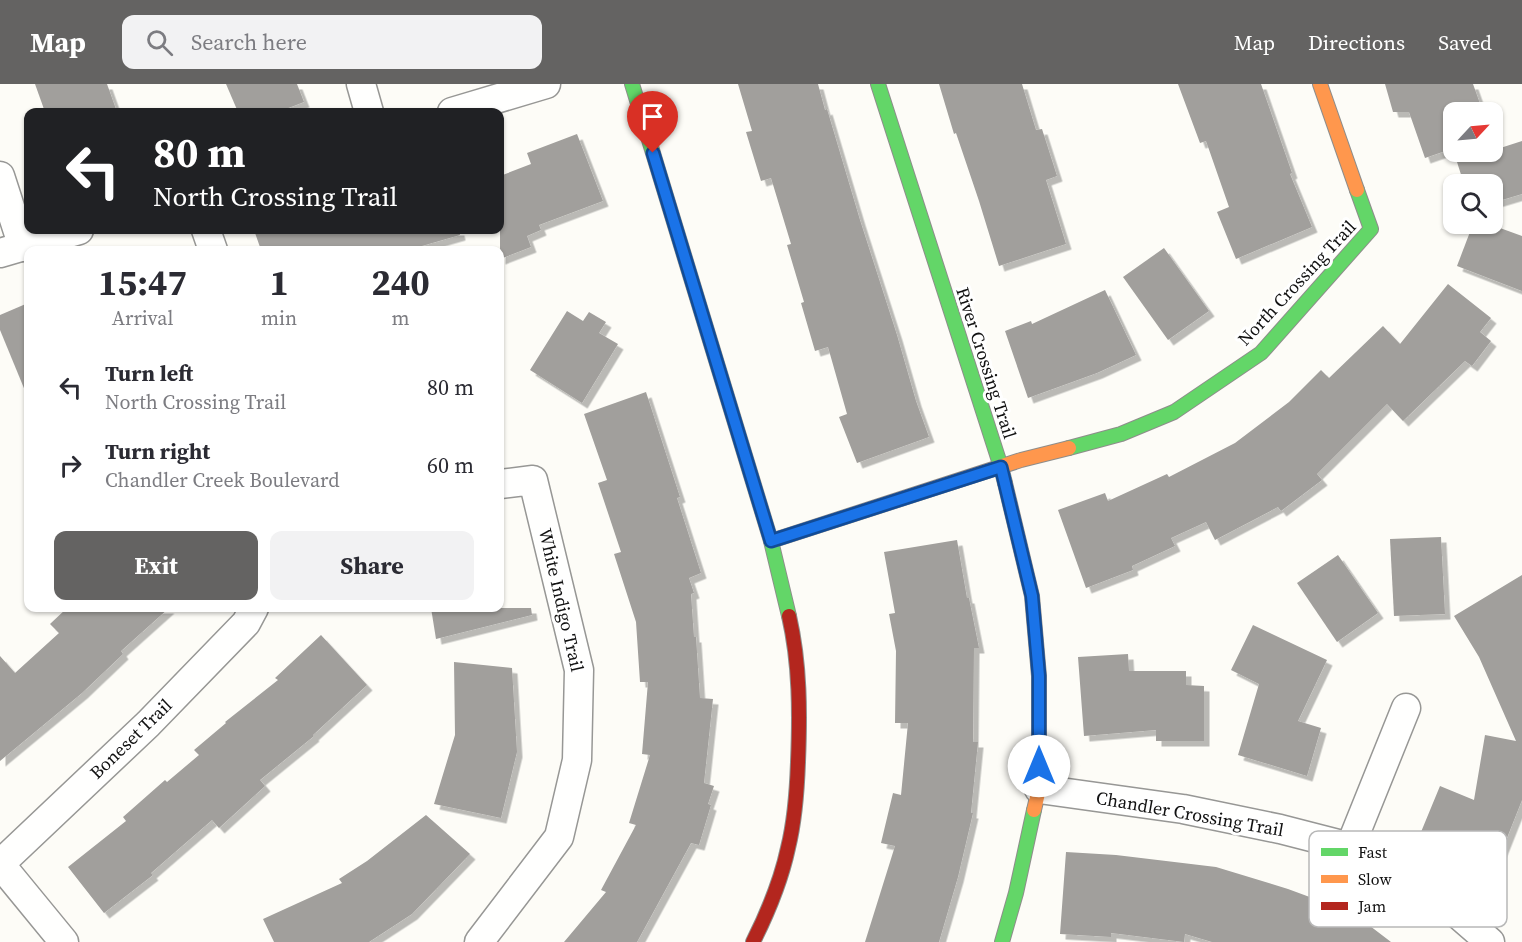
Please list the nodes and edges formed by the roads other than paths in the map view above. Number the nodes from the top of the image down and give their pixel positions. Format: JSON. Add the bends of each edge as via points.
{"nodes":[{"id":1,"x":360,"y":84,"type":"edge"},
{"id":2,"x":546,"y":84,"type":"edge"},
{"id":3,"x":632,"y":84,"type":"edge"},
{"id":4,"x":878,"y":84,"type":"edge"},
{"id":5,"x":1320,"y":84,"type":"edge"},
{"id":6,"x":368,"y":108,"type":"edge"},
{"id":7,"x":465,"y":108,"type":"edge"},
{"id":8,"x":0,"y":176,"type":"edge"},
{"id":9,"x":66,"y":234,"type":"edge"},
{"id":10,"x":25,"y":246,"type":"edge"},
{"id":11,"x":12,"y":250,"type":"edge"},
{"id":12,"x":1001,"y":467,"type":"junction"},
{"id":13,"x":504,"y":484,"type":"edge"},
{"id":14,"x":771,"y":541,"type":"junction"},
{"id":15,"x":252,"y":612,"type":"edge"},
{"id":16,"x":1406,"y":708,"type":"dead end"},
{"id":17,"x":1039,"y":789,"type":"junction"},
{"id":18,"x":1356,"y":831,"type":"edge"},
{"id":19,"x":1309,"y":836,"type":"edge"},
{"id":20,"x":0,"y":864,"type":"edge"},
{"id":21,"x":1473,"y":927,"type":"edge"},
{"id":22,"x":64,"y":942,"type":"edge"},
{"id":23,"x":479,"y":942,"type":"edge"},
{"id":24,"x":753,"y":942,"type":"edge"},
{"id":25,"x":1002,"y":942,"type":"edge"},
{"id":26,"x":1491,"y":942,"type":"edge"}],
"edges":[{"from":1,"to":6,"type":"street"},
{"from":2,"to":7,"type":"street"},
{"from":3,"to":14,"type":"street"},
{"from":4,"to":12,"type":"street","name":"River Crossing Trail"},
{"from":5,"to":12,"type":"street","name":"North Crossing Trail","via":[[1371,229],[1261,353],[1174,412],[1121,434]]},
{"from":8,"to":11,"type":"street"},
{"from":9,"to":10,"type":"street"},
{"from":12,"to":14,"type":"street","name":"North Crossing Trail"},
{"from":12,"to":17,"type":"street","name":"River Crossing Trail","via":[[1032,596],[1039,676]]},
{"from":13,"to":23,"type":"street","name":"White Indigo Trail","via":[[533,480],[579,670],[578,760],[559,837]]},
{"from":14,"to":24,"type":"street","via":[[797,669],[799,758],[789,846]]},
{"from":15,"to":20,"type":"street","name":"Boneset Trail","via":[[246,623],[148,724]]},
{"from":16,"to":18,"type":"street"},
{"from":17,"to":19,"type":"street","name":"Chandler Crossing Trail","via":[[1184,809]]},
{"from":17,"to":25,"type":"street","name":"River Crossing Trail"},
{"from":20,"to":22,"type":"street"},
{"from":21,"to":26,"type":"street","name":"Chandler Crossing Trail"}]}
